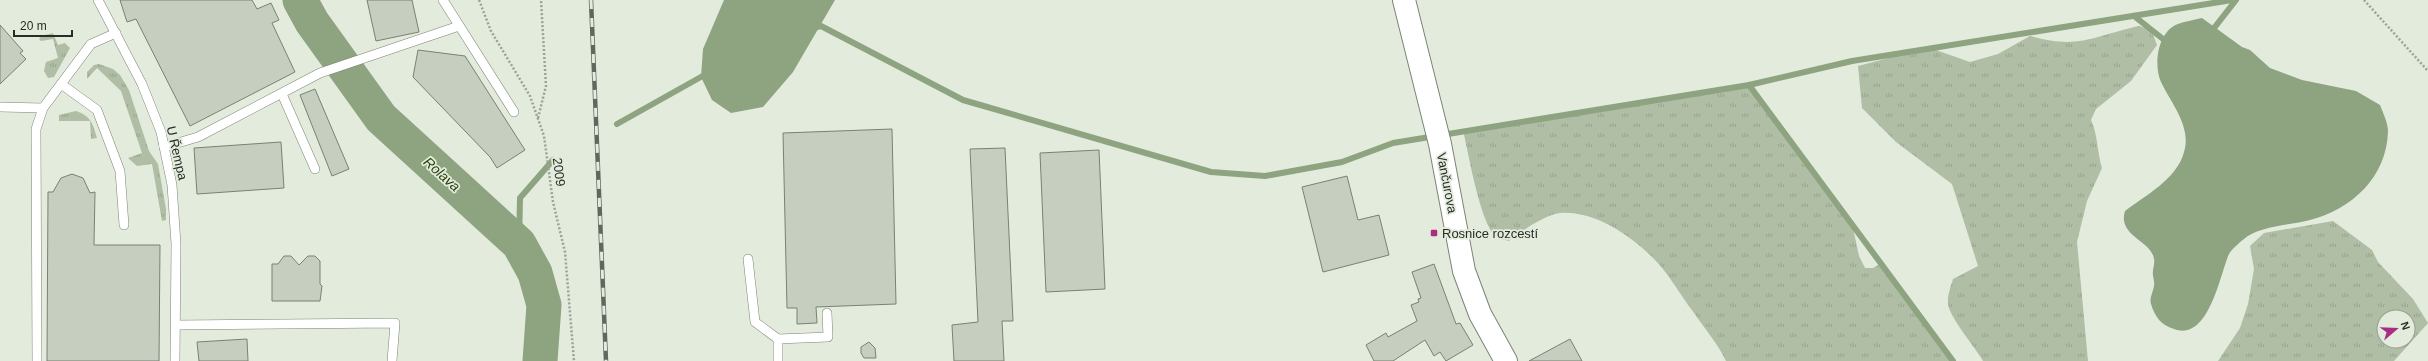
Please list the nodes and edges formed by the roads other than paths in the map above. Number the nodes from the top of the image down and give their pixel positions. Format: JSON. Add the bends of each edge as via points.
{"nodes":[{"id":1,"x":98,"y":0,"type":"edge"},
{"id":2,"x":442,"y":0,"type":"edge"},
{"id":3,"x":1404,"y":0,"type":"edge"},
{"id":4,"x":459,"y":26,"type":"junction"},
{"id":5,"x":116,"y":33,"type":"junction"},
{"id":6,"x":61,"y":84,"type":"junction"},
{"id":7,"x":282,"y":94,"type":"junction"},
{"id":8,"x":0,"y":107,"type":"edge"},
{"id":9,"x":43,"y":108,"type":"junction"},
{"id":10,"x":514,"y":112,"type":"dead end"},
{"id":11,"x":164,"y":147,"type":"junction"},
{"id":12,"x":315,"y":169,"type":"dead end"},
{"id":13,"x":124,"y":225,"type":"dead end"},
{"id":14,"x":748,"y":259,"type":"dead end"},
{"id":15,"x":827,"y":313,"type":"dead end"},
{"id":16,"x":176,"y":325,"type":"junction"},
{"id":17,"x":778,"y":339,"type":"junction"},
{"id":18,"x":37,"y":361,"type":"edge"},
{"id":19,"x":175,"y":361,"type":"edge"},
{"id":20,"x":392,"y":361,"type":"edge"},
{"id":21,"x":778,"y":361,"type":"edge"},
{"id":22,"x":1506,"y":361,"type":"edge"}],
"edges":[{"from":1,"to":5,"type":"lane","name":"U Řempa"},
{"from":2,"to":4,"type":"lane"},
{"from":3,"to":22,"type":"street","name":"Vančurova","via":[[1440,144],[1464,271],[1480,314]]},
{"from":4,"to":7,"type":"lane","via":[[320,73]]},
{"from":4,"to":10,"type":"lane"},
{"from":5,"to":6,"type":"lane","via":[[91,44]]},
{"from":5,"to":11,"type":"lane","name":"U Řempa","via":[[142,84]]},
{"from":6,"to":9,"type":"lane"},
{"from":6,"to":13,"type":"lane","via":[[97,110],[120,171]]},
{"from":7,"to":11,"type":"lane","via":[[198,137]]},
{"from":7,"to":12,"type":"lane"},
{"from":8,"to":9,"type":"lane"},
{"from":9,"to":18,"type":"lane","via":[[36,129]]},
{"from":11,"to":16,"type":"lane","name":"U Řempa","via":[[172,185]]},
{"from":14,"to":17,"type":"lane","via":[[755,322]]},
{"from":15,"to":17,"type":"lane","via":[[828,337]]},
{"from":16,"to":19,"type":"lane","name":"U Řempa"},
{"from":16,"to":20,"type":"lane","via":[[395,323]]},
{"from":17,"to":21,"type":"lane"}]}
